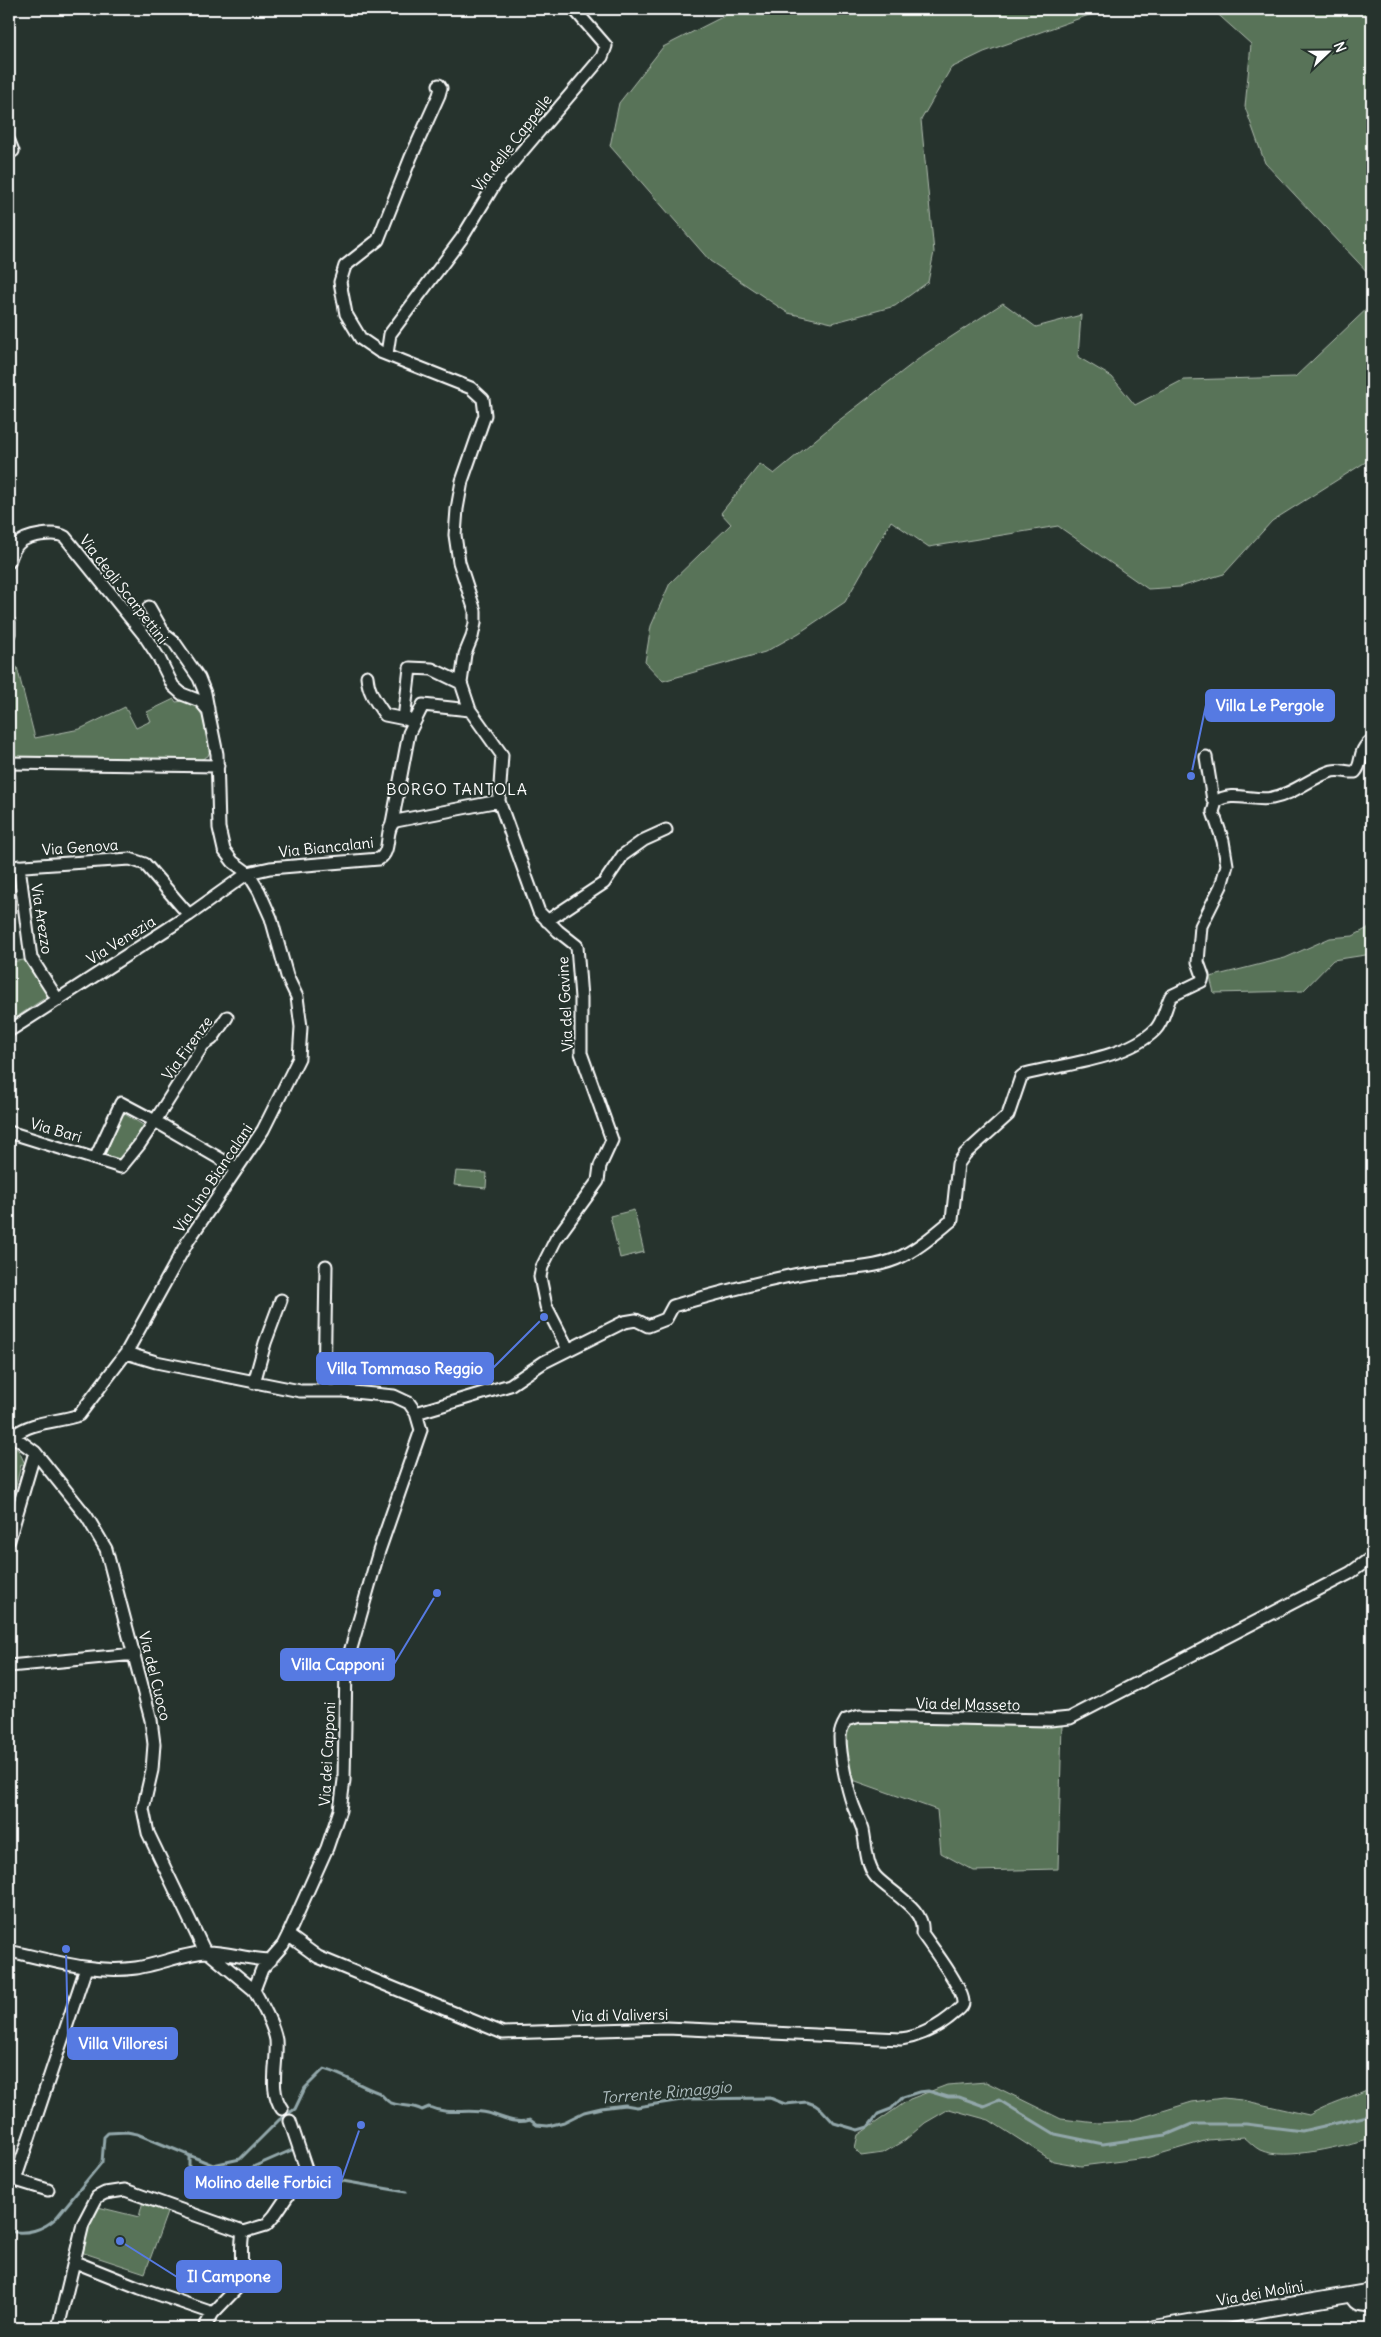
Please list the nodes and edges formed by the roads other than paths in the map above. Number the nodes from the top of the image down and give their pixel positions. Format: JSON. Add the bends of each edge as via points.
{"nodes":[{"id":1,"x":574,"y":9,"type":"edge"},
{"id":2,"x":439,"y":85,"type":"dead end"},
{"id":3,"x":387,"y":354,"type":"junction"},
{"id":4,"x":9,"y":562,"type":"edge"},
{"id":5,"x":149,"y":608,"type":"dead end"},
{"id":6,"x":9,"y":622,"type":"edge"},
{"id":7,"x":9,"y":634,"type":"edge"},
{"id":8,"x":367,"y":676,"type":"dead end"},
{"id":9,"x":461,"y":683,"type":"junction"},
{"id":10,"x":208,"y":710,"type":"junction"},
{"id":11,"x":470,"y":710,"type":"junction"},
{"id":12,"x":409,"y":720,"type":"junction"},
{"id":13,"x":1372,"y":740,"type":"edge"},
{"id":14,"x":1206,"y":757,"type":"dead end"},
{"id":15,"x":9,"y":763,"type":"edge"},
{"id":16,"x":218,"y":766,"type":"junction"},
{"id":17,"x":499,"y":801,"type":"junction"},
{"id":18,"x":1216,"y":802,"type":"junction"},
{"id":19,"x":392,"y":822,"type":"junction"},
{"id":20,"x":666,"y":830,"type":"dead end"},
{"id":21,"x":14,"y":866,"type":"edge"},
{"id":22,"x":248,"y":874,"type":"junction"},
{"id":23,"x":189,"y":915,"type":"junction"},
{"id":24,"x":547,"y":920,"type":"junction"},
{"id":25,"x":58,"y":1000,"type":"junction"},
{"id":26,"x":227,"y":1017,"type":"dead end"},
{"id":27,"x":9,"y":1031,"type":"edge"},
{"id":28,"x":155,"y":1121,"type":"junction"},
{"id":29,"x":9,"y":1132,"type":"edge"},
{"id":30,"x":96,"y":1157,"type":"junction"},
{"id":31,"x":236,"y":1168,"type":"junction"},
{"id":32,"x":326,"y":1266,"type":"dead end"},
{"id":33,"x":280,"y":1300,"type":"dead end"},
{"id":34,"x":568,"y":1349,"type":"junction"},
{"id":35,"x":126,"y":1353,"type":"junction"},
{"id":36,"x":254,"y":1383,"type":"junction"},
{"id":37,"x":324,"y":1391,"type":"junction"},
{"id":38,"x":416,"y":1413,"type":"junction"},
{"id":39,"x":11,"y":1434,"type":"edge"},
{"id":40,"x":35,"y":1452,"type":"junction"},
{"id":41,"x":9,"y":1540,"type":"edge"},
{"id":42,"x":1372,"y":1557,"type":"edge"},
{"id":43,"x":135,"y":1654,"type":"junction"},
{"id":44,"x":9,"y":1666,"type":"edge"},
{"id":45,"x":288,"y":1935,"type":"junction"},
{"id":46,"x":9,"y":1951,"type":"edge"},
{"id":47,"x":207,"y":1952,"type":"junction"},
{"id":48,"x":271,"y":1960,"type":"junction"},
{"id":49,"x":86,"y":1968,"type":"junction"},
{"id":50,"x":254,"y":1990,"type":"junction"},
{"id":51,"x":963,"y":2005,"type":"joint"},
{"id":52,"x":282,"y":2109,"type":"dead end"},
{"id":53,"x":290,"y":2121,"type":"dead end"},
{"id":54,"x":12,"y":2179,"type":"edge"},
{"id":55,"x":48,"y":2190,"type":"dead end"},
{"id":56,"x":244,"y":2232,"type":"junction"},
{"id":57,"x":75,"y":2262,"type":"junction"},
{"id":58,"x":1372,"y":2291,"type":"edge"},
{"id":59,"x":1352,"y":2294,"type":"junction"},
{"id":60,"x":1372,"y":2306,"type":"edge"},
{"id":61,"x":213,"y":2313,"type":"junction"},
{"id":62,"x":58,"y":2328,"type":"edge"},
{"id":63,"x":204,"y":2328,"type":"edge"},
{"id":64,"x":1154,"y":2328,"type":"edge"}],
"edges":[{"from":1,"to":3,"type":"street","name":"Via delle Cappelle","via":[[606,46],[602,57],[496,182],[462,238],[390,334]]},
{"from":2,"to":3,"type":"street","via":[[442,88],[440,95],[378,240],[345,266],[340,275],[346,314],[354,329],[370,346]]},
{"from":3,"to":9,"type":"street","via":[[470,388],[486,406],[462,481],[457,509],[455,535],[459,562],[475,623],[465,654]]},
{"from":4,"to":10,"type":"street","name":"Via degli Scarpettini","via":[[22,540],[60,534],[144,636],[173,686],[182,694],[200,701]]},
{"from":5,"to":10,"type":"street","via":[[165,635],[174,642],[199,678]]},
{"from":6,"to":7,"type":"street"},
{"from":8,"to":12,"type":"street","via":[[372,698],[385,714]]},
{"from":9,"to":11,"type":"street"},
{"from":9,"to":12,"type":"street","via":[[432,669],[410,668]]},
{"from":10,"to":16,"type":"street"},
{"from":11,"to":12,"type":"street","via":[[423,706]]},
{"from":11,"to":17,"type":"street","via":[[502,755]]},
{"from":12,"to":19,"type":"street"},
{"from":13,"to":18,"type":"street","via":[[1363,748],[1359,769],[1355,772],[1332,771],[1292,792],[1272,798],[1231,797]]},
{"from":14,"to":18,"type":"street"},
{"from":15,"to":16,"type":"street"},
{"from":16,"to":22,"type":"street","name":"Via Lino Biancalani","via":[[219,828],[224,850]]},
{"from":17,"to":19,"type":"street","name":"Via Biancalani"},
{"from":17,"to":24,"type":"street","name":"Via del Gavine","via":[[538,912]]},
{"from":18,"to":34,"type":"street","via":[[1213,812],[1224,841],[1227,865],[1221,886],[1201,926],[1198,962],[1202,980],[1171,996],[1161,1022],[1139,1042],[1120,1050],[1025,1074],[1008,1114],[964,1154],[958,1164],[952,1220],[895,1259],[863,1268],[810,1272],[706,1296],[673,1306],[666,1319],[658,1323],[648,1326],[636,1320],[624,1322]]},
{"from":19,"to":22,"type":"street","name":"Via Biancalani","via":[[386,850],[379,859],[270,868]]},
{"from":20,"to":24,"type":"street","via":[[644,840],[624,855],[604,883]]},
{"from":21,"to":23,"type":"street","name":"Via Genova","via":[[130,859],[145,864]]},
{"from":21,"to":25,"type":"street","name":"Via Arezzo","via":[[30,958]]},
{"from":22,"to":23,"type":"street","name":"Via Venezia"},
{"from":22,"to":31,"type":"street","name":"Via Lino Biancalani","via":[[271,918],[287,976],[297,997],[301,1027],[299,1058],[263,1130]]},
{"from":23,"to":25,"type":"street","name":"Via Venezia"},
{"from":24,"to":34,"type":"street","name":"Via del Gavine","via":[[577,946],[581,1053],[612,1140],[600,1166],[598,1181],[556,1240],[542,1267],[540,1277],[546,1306]]},
{"from":25,"to":27,"type":"street","name":"Via Venezia"},
{"from":26,"to":28,"type":"street","name":"Via Firenze","via":[[212,1040],[203,1045]]},
{"from":28,"to":30,"type":"street","name":"Via Firenze","via":[[121,1167]]},
{"from":28,"to":30,"type":"street","via":[[121,1103]]},
{"from":28,"to":31,"type":"street"},
{"from":29,"to":30,"type":"street","name":"Via Bari"},
{"from":31,"to":35,"type":"street","name":"Via Lino Biancalani","via":[[188,1241]]},
{"from":32,"to":37,"type":"street"},
{"from":33,"to":36,"type":"street"},
{"from":34,"to":38,"type":"street","via":[[510,1385]]},
{"from":35,"to":36,"type":"street"},
{"from":35,"to":39,"type":"street","name":"Via Lino Biancalani","via":[[79,1415],[45,1421]]},
{"from":36,"to":37,"type":"street","via":[[300,1391]]},
{"from":37,"to":38,"type":"street","via":[[394,1396],[409,1403]]},
{"from":38,"to":45,"type":"street","name":"Via dei Capponi","via":[[421,1430],[379,1551],[346,1666],[340,1810],[327,1848]]},
{"from":39,"to":40,"type":"street","name":"Via del Cuoco"},
{"from":40,"to":41,"type":"street"},
{"from":40,"to":43,"type":"street","name":"Via del Cuoco","via":[[87,1517],[106,1549]]},
{"from":42,"to":51,"type":"street","name":"Via del Masseto","via":[[1350,1573],[1070,1718],[860,1716],[846,1720],[840,1734],[842,1753],[871,1868],[876,1877],[910,1906],[924,1924],[922,1933],[954,1980]]},
{"from":43,"to":44,"type":"street"},
{"from":43,"to":47,"type":"street","name":"Via del Cuoco","via":[[154,1744],[143,1809],[148,1833]]},
{"from":45,"to":48,"type":"street","name":"Via dei Capponi"},
{"from":45,"to":51,"type":"street","name":"Via di Valiversi","via":[[318,1957],[503,2033],[667,2028],[901,2039],[932,2030]]},
{"from":46,"to":49,"type":"street"},
{"from":47,"to":48,"type":"street"},
{"from":47,"to":49,"type":"street","via":[[136,1968]]},
{"from":47,"to":50,"type":"street"},
{"from":48,"to":50,"type":"street","name":"Via dei Capponi","via":[[262,1969]]},
{"from":49,"to":54,"type":"street"},
{"from":50,"to":52,"type":"street","via":[[276,2039],[275,2087],[277,2102]]},
{"from":53,"to":56,"type":"street","via":[[306,2169],[266,2225]]},
{"from":54,"to":55,"type":"street"},
{"from":56,"to":57,"type":"street","via":[[125,2190],[105,2193],[97,2196],[83,2224]]},
{"from":56,"to":61,"type":"street","via":[[239,2283]]},
{"from":57,"to":61,"type":"street"},
{"from":57,"to":62,"type":"street"},
{"from":58,"to":59,"type":"street","name":"Via dei Molini"},
{"from":59,"to":60,"type":"street","via":[[1357,2304]]},
{"from":59,"to":64,"type":"street","name":"Via dei Molini"},
{"from":61,"to":63,"type":"street"}]}
